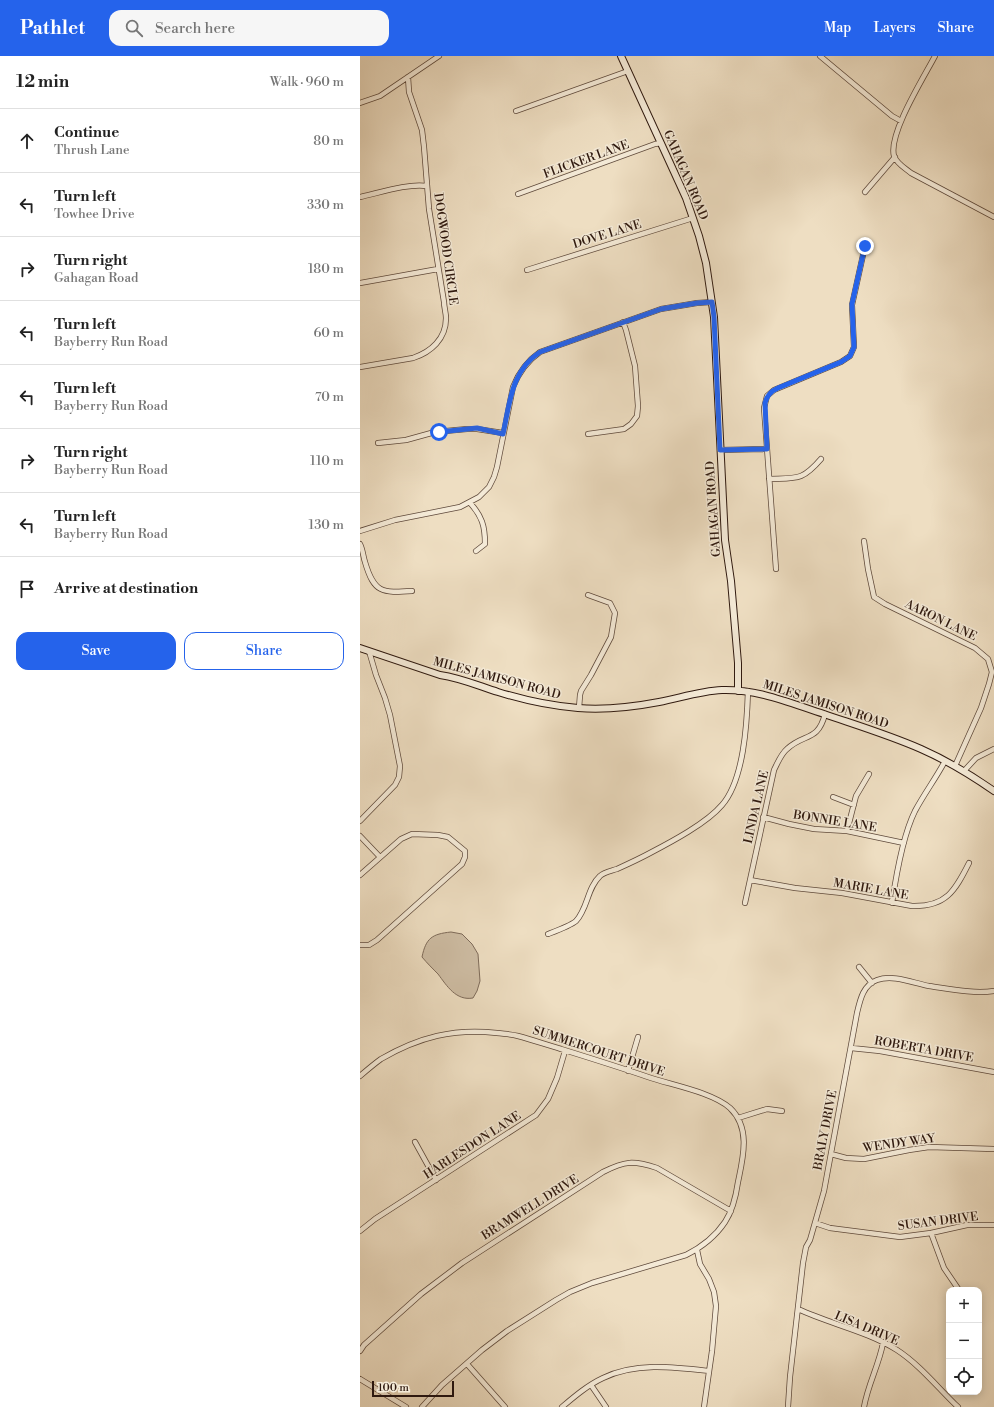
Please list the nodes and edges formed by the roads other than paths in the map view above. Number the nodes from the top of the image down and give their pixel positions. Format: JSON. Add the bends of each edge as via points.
{"nodes":[{"id":1,"x":439,"y":56,"type":"edge"},
{"id":2,"x":621,"y":56,"type":"edge"},
{"id":3,"x":820,"y":56,"type":"edge"},
{"id":4,"x":935,"y":56,"type":"edge"},
{"id":5,"x":628,"y":71,"type":"junction"},
{"id":6,"x":408,"y":77,"type":"junction"},
{"id":7,"x":360,"y":103,"type":"edge"},
{"id":8,"x":516,"y":111,"type":"dead end"},
{"id":9,"x":901,"y":121,"type":"junction"},
{"id":10,"x":661,"y":143,"type":"junction"},
{"id":11,"x":895,"y":157,"type":"junction"},
{"id":12,"x":427,"y":186,"type":"junction"},
{"id":13,"x":865,"y":192,"type":"dead end"},
{"id":14,"x":518,"y":194,"type":"dead end"},
{"id":15,"x":360,"y":197,"type":"edge"},
{"id":16,"x":994,"y":217,"type":"edge"},
{"id":17,"x":693,"y":218,"type":"junction"},
{"id":18,"x":865,"y":246,"type":"dead end"},
{"id":19,"x":438,"y":269,"type":"junction"},
{"id":20,"x":527,"y":270,"type":"dead end"},
{"id":21,"x":360,"y":283,"type":"edge"},
{"id":22,"x":712,"y":302,"type":"junction"},
{"id":23,"x":623,"y":322,"type":"junction"},
{"id":24,"x":360,"y":367,"type":"edge"},
{"id":25,"x":503,"y":434,"type":"junction"},
{"id":26,"x":588,"y":434,"type":"dead end"},
{"id":27,"x":378,"y":443,"type":"dead end"},
{"id":28,"x":767,"y":449,"type":"junction"},
{"id":29,"x":720,"y":450,"type":"junction"},
{"id":30,"x":821,"y":459,"type":"dead end"},
{"id":31,"x":769,"y":479,"type":"junction"},
{"id":32,"x":470,"y":503,"type":"junction"},
{"id":33,"x":360,"y":531,"type":"edge"},
{"id":34,"x":864,"y":541,"type":"dead end"},
{"id":35,"x":360,"y":544,"type":"edge"},
{"id":36,"x":476,"y":551,"type":"dead end"},
{"id":37,"x":776,"y":569,"type":"dead end"},
{"id":38,"x":412,"y":591,"type":"dead end"},
{"id":39,"x":588,"y":595,"type":"dead end"},
{"id":40,"x":360,"y":648,"type":"edge"},
{"id":41,"x":369,"y":651,"type":"junction"},
{"id":42,"x":738,"y":690,"type":"junction"},
{"id":43,"x":748,"y":691,"type":"junction"},
{"id":44,"x":579,"y":708,"type":"junction"},
{"id":45,"x":825,"y":714,"type":"junction"},
{"id":46,"x":994,"y":749,"type":"edge"},
{"id":47,"x":945,"y":761,"type":"junction"},
{"id":48,"x":955,"y":766,"type":"junction"},
{"id":49,"x":964,"y":771,"type":"junction"},
{"id":50,"x":869,"y":774,"type":"dead end"},
{"id":51,"x":994,"y":791,"type":"edge"},
{"id":52,"x":833,"y":796,"type":"dead end"},
{"id":53,"x":854,"y":805,"type":"junction"},
{"id":54,"x":763,"y":817,"type":"junction"},
{"id":55,"x":360,"y":821,"type":"edge"},
{"id":56,"x":847,"y":831,"type":"junction"},
{"id":57,"x":360,"y":836,"type":"edge"},
{"id":58,"x":904,"y":843,"type":"junction"},
{"id":59,"x":380,"y":857,"type":"junction"},
{"id":60,"x":969,"y":863,"type":"dead end"},
{"id":61,"x":360,"y":875,"type":"edge"},
{"id":62,"x":750,"y":880,"type":"junction"},
{"id":63,"x":745,"y":902,"type":"dead end"},
{"id":64,"x":892,"y":903,"type":"junction"},
{"id":65,"x":548,"y":934,"type":"dead end"},
{"id":66,"x":360,"y":945,"type":"edge"},
{"id":67,"x":859,"y":967,"type":"dead end"},
{"id":68,"x":872,"y":983,"type":"junction"},
{"id":69,"x":994,"y":990,"type":"edge"},
{"id":70,"x":638,"y":1038,"type":"dead end"},
{"id":71,"x":851,"y":1048,"type":"junction"},
{"id":72,"x":565,"y":1051,"type":"junction"},
{"id":73,"x":628,"y":1070,"type":"junction"},
{"id":74,"x":994,"y":1072,"type":"edge"},
{"id":75,"x":360,"y":1076,"type":"edge"},
{"id":76,"x":782,"y":1111,"type":"dead end"},
{"id":77,"x":738,"y":1118,"type":"junction"},
{"id":78,"x":415,"y":1142,"type":"dead end"},
{"id":79,"x":994,"y":1149,"type":"edge"},
{"id":80,"x":831,"y":1154,"type":"junction"},
{"id":81,"x":436,"y":1180,"type":"junction"},
{"id":82,"x":730,"y":1211,"type":"junction"},
{"id":83,"x":814,"y":1223,"type":"junction"},
{"id":84,"x":994,"y":1225,"type":"edge"},
{"id":85,"x":360,"y":1231,"type":"edge"},
{"id":86,"x":932,"y":1233,"type":"junction"},
{"id":87,"x":696,"y":1250,"type":"junction"},
{"id":88,"x":957,"y":1287,"type":"edge"},
{"id":89,"x":798,"y":1308,"type":"junction"},
{"id":90,"x":883,"y":1343,"type":"junction"},
{"id":91,"x":360,"y":1351,"type":"edge"},
{"id":92,"x":467,"y":1364,"type":"junction"},
{"id":93,"x":709,"y":1371,"type":"junction"},
{"id":94,"x":360,"y":1379,"type":"edge"},
{"id":95,"x":591,"y":1384,"type":"junction"},
{"id":96,"x":406,"y":1407,"type":"edge"},
{"id":97,"x":422,"y":1407,"type":"edge"},
{"id":98,"x":505,"y":1407,"type":"edge"},
{"id":99,"x":562,"y":1407,"type":"edge"},
{"id":100,"x":606,"y":1407,"type":"edge"},
{"id":101,"x":704,"y":1407,"type":"edge"},
{"id":102,"x":788,"y":1407,"type":"edge"},
{"id":103,"x":864,"y":1407,"type":"edge"},
{"id":104,"x":958,"y":1407,"type":"edge"}],
"edges":[{"from":1,"to":6,"type":"street"},
{"from":2,"to":5,"type":"main road","name":"GAHAGAN ROAD"},
{"from":3,"to":9,"type":"street"},
{"from":4,"to":9,"type":"street"},
{"from":5,"to":8,"type":"street"},
{"from":5,"to":10,"type":"main road","name":"GAHAGAN ROAD"},
{"from":6,"to":7,"type":"street","via":[[380,96]]},
{"from":6,"to":12,"type":"street","name":"DOGWOOD CIRCLE","via":[[409,92],[422,130]]},
{"from":9,"to":11,"type":"street","via":[[894,143]]},
{"from":10,"to":14,"type":"street","name":"FLICKER LANE"},
{"from":10,"to":17,"type":"main road","name":"GAHAGAN ROAD"},
{"from":11,"to":13,"type":"street"},
{"from":11,"to":16,"type":"street","via":[[902,167]]},
{"from":12,"to":15,"type":"street","via":[[410,186]]},
{"from":12,"to":19,"type":"street","name":"DOGWOOD CIRCLE"},
{"from":17,"to":20,"type":"street","name":"DOVE LANE"},
{"from":17,"to":22,"type":"main road","name":"GAHAGAN ROAD","via":[[703,250]]},
{"from":18,"to":28,"type":"street","via":[[852,304],[852,352],[841,362],[770,392],[765,403]]},
{"from":19,"to":21,"type":"street"},
{"from":19,"to":24,"type":"street","name":"DOGWOOD CIRCLE","via":[[446,317],[443,333],[434,346],[428,352],[413,358]]},
{"from":22,"to":23,"type":"street","via":[[661,309]]},
{"from":22,"to":29,"type":"main road","name":"GAHAGAN ROAD"},
{"from":23,"to":25,"type":"street","via":[[552,347],[532,358],[521,371],[513,387]]},
{"from":23,"to":26,"type":"street","via":[[635,366],[638,406],[636,416],[631,424],[624,428]]},
{"from":25,"to":27,"type":"street","via":[[477,428],[434,432],[406,440]]},
{"from":25,"to":32,"type":"street","via":[[494,477],[489,487]]},
{"from":28,"to":29,"type":"street"},
{"from":28,"to":31,"type":"street"},
{"from":29,"to":42,"type":"main road","name":"GAHAGAN ROAD","via":[[725,540],[738,663]]},
{"from":30,"to":31,"type":"street","via":[[799,478]]},
{"from":31,"to":37,"type":"street"},
{"from":32,"to":33,"type":"street","via":[[453,509],[395,520]]},
{"from":32,"to":36,"type":"street","via":[[484,524],[485,544]]},
{"from":34,"to":48,"type":"street","name":"AARON LANE","via":[[874,597],[975,648],[988,659],[992,672],[989,684]]},
{"from":35,"to":38,"type":"street","via":[[372,582],[378,588],[387,591]]},
{"from":39,"to":44,"type":"street","via":[[610,604],[615,618],[611,637],[581,690]]},
{"from":40,"to":41,"type":"main road","name":"MILES JAMISON ROAD"},
{"from":41,"to":44,"type":"main road","name":"MILES JAMISON ROAD","via":[[531,701]]},
{"from":41,"to":55,"type":"street","via":[[390,715],[400,766],[399,777],[394,786]]},
{"from":42,"to":43,"type":"main road","name":"MILES JAMISON ROAD"},
{"from":42,"to":44,"type":"main road","name":"MILES JAMISON ROAD","via":[[713,691],[629,707]]},
{"from":43,"to":45,"type":"main road","name":"MILES JAMISON ROAD"},
{"from":43,"to":65,"type":"street","via":[[748,714],[740,763],[724,804],[669,844],[601,875],[576,921]]},
{"from":45,"to":47,"type":"main road","name":"MILES JAMISON ROAD","via":[[906,742]]},
{"from":45,"to":54,"type":"street","name":"LINDA LANE","via":[[818,732],[792,745],[779,758]]},
{"from":46,"to":49,"type":"street","via":[[976,758]]},
{"from":47,"to":48,"type":"main road","name":"MILES JAMISON ROAD"},
{"from":47,"to":58,"type":"street","via":[[915,811]]},
{"from":48,"to":49,"type":"main road","name":"MILES JAMISON ROAD"},
{"from":49,"to":51,"type":"main road","name":"MILES JAMISON ROAD"},
{"from":50,"to":53,"type":"street","via":[[857,793]]},
{"from":52,"to":53,"type":"street"},
{"from":53,"to":56,"type":"street"},
{"from":54,"to":56,"type":"street","name":"BONNIE LANE","via":[[814,829]]},
{"from":54,"to":62,"type":"street","name":"LINDA LANE"},
{"from":56,"to":58,"type":"street","name":"BONNIE LANE"},
{"from":57,"to":59,"type":"street"},
{"from":58,"to":64,"type":"street"},
{"from":59,"to":61,"type":"street"},
{"from":59,"to":66,"type":"street","via":[[401,839],[412,834],[448,837],[465,851],[462,864],[377,940],[369,945]]},
{"from":60,"to":64,"type":"street","name":"MARIE LANE","via":[[956,888],[940,902],[923,907]]},
{"from":62,"to":63,"type":"street","name":"LINDA LANE"},
{"from":62,"to":64,"type":"street","name":"MARIE LANE"},
{"from":67,"to":68,"type":"street"},
{"from":68,"to":69,"type":"street","via":[[889,978],[958,990]]},
{"from":68,"to":71,"type":"street","name":"BRALY DRIVE","via":[[860,998]]},
{"from":70,"to":73,"type":"street"},
{"from":71,"to":74,"type":"street","name":"ROBERTA DRIVE"},
{"from":71,"to":80,"type":"street","name":"BRALY DRIVE"},
{"from":72,"to":73,"type":"street","name":"SUMMERCOURT DRIVE"},
{"from":72,"to":75,"type":"street","name":"SUMMERCOURT DRIVE","via":[[517,1036],[463,1031],[416,1042],[380,1060]]},
{"from":72,"to":81,"type":"street","name":"HARLESDON LANE","via":[[548,1099],[536,1115]]},
{"from":73,"to":77,"type":"street","name":"SUMMERCOURT DRIVE","via":[[715,1099],[729,1107]]},
{"from":76,"to":77,"type":"street","via":[[767,1109]]},
{"from":77,"to":82,"type":"street","name":"SUMMERCOURT DRIVE","via":[[745,1148],[735,1201]]},
{"from":78,"to":81,"type":"street"},
{"from":79,"to":80,"type":"street","name":"WENDY WAY","via":[[929,1148],[864,1159]]},
{"from":80,"to":83,"type":"street","name":"BRALY DRIVE","via":[[824,1191]]},
{"from":81,"to":85,"type":"street","name":"HARLESDON LANE"},
{"from":82,"to":87,"type":"street","name":"SUMMERCOURT DRIVE","via":[[715,1235]]},
{"from":82,"to":91,"type":"street","name":"BRAMWELL DRIVE","via":[[646,1164],[624,1163],[615,1166],[462,1263],[421,1294]]},
{"from":83,"to":86,"type":"street","name":"SUSAN DRIVE","via":[[830,1228],[886,1236],[908,1237]]},
{"from":83,"to":89,"type":"street","name":"BRALY DRIVE","via":[[806,1247]]},
{"from":84,"to":86,"type":"street","name":"SUSAN DRIVE","via":[[967,1225]]},
{"from":86,"to":88,"type":"street","via":[[944,1268]]},
{"from":87,"to":92,"type":"street","name":"SUMMERCOURT DRIVE","via":[[570,1292],[507,1331]]},
{"from":87,"to":93,"type":"street","via":[[714,1292],[716,1306]]},
{"from":89,"to":90,"type":"street","name":"LISA DRIVE","via":[[814,1317]]},
{"from":89,"to":102,"type":"street","name":"BRALY DRIVE"},
{"from":90,"to":103,"type":"street"},
{"from":90,"to":104,"type":"street","name":"LISA DRIVE","via":[[910,1359]]},
{"from":92,"to":97,"type":"street","name":"SUMMERCOURT DRIVE","via":[[442,1385]]},
{"from":92,"to":98,"type":"street"},
{"from":93,"to":95,"type":"street","via":[[667,1366],[643,1367],[614,1373]]},
{"from":93,"to":101,"type":"street"},
{"from":94,"to":96,"type":"street"},
{"from":95,"to":99,"type":"street"},
{"from":95,"to":100,"type":"street"}]}
